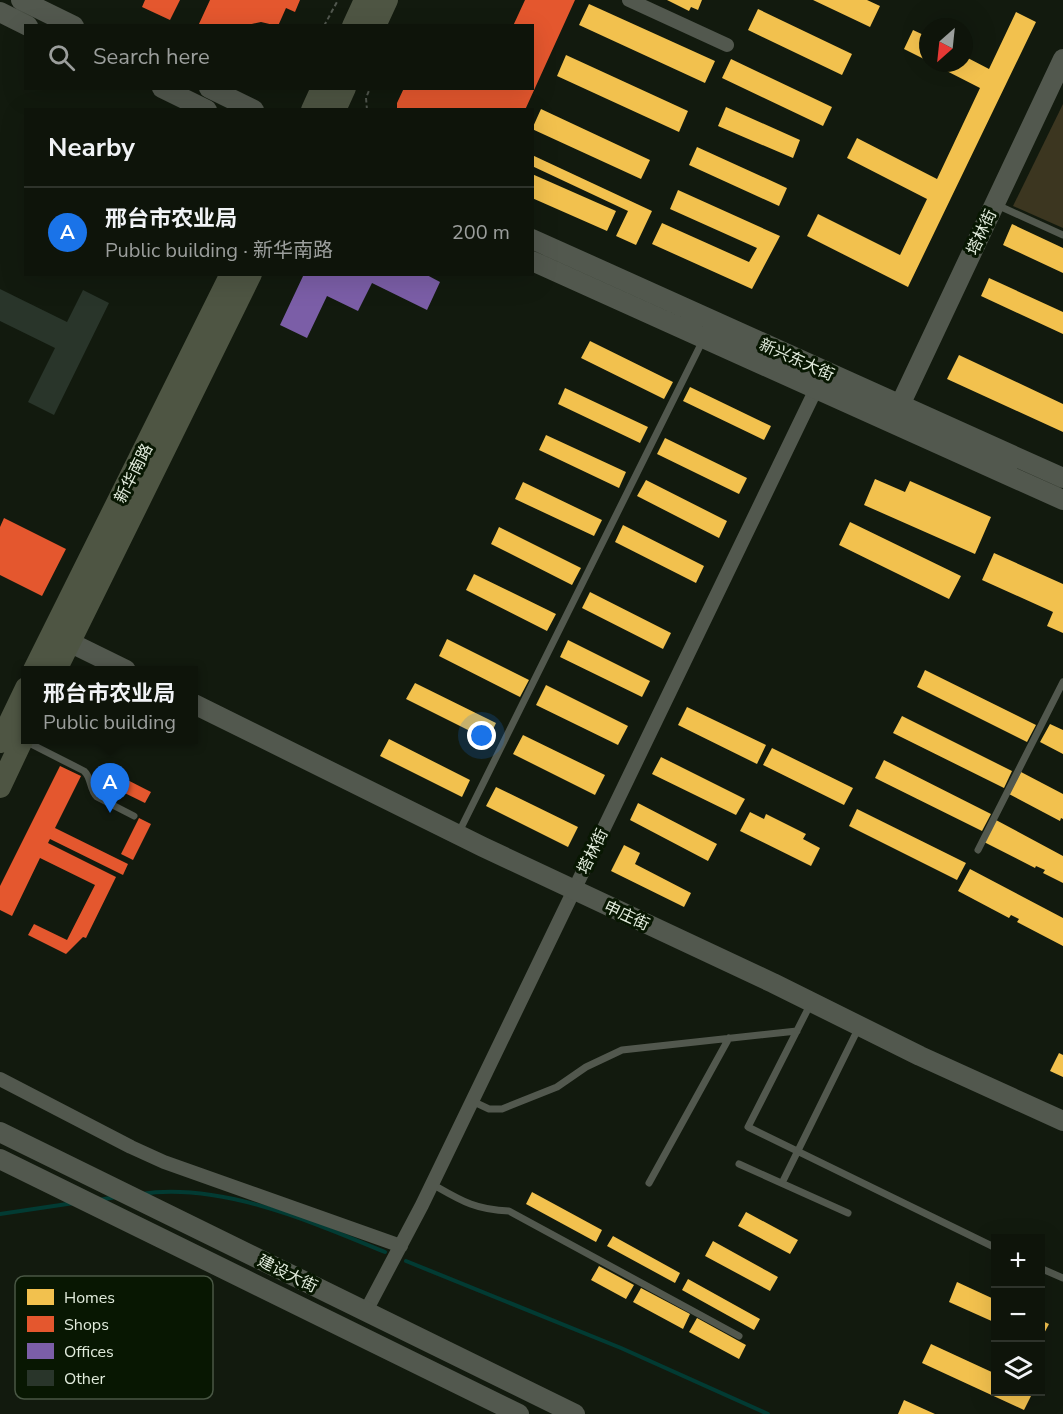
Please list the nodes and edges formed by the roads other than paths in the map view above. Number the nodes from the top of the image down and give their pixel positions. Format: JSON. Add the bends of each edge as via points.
{"nodes":[{"id":1,"x":21,"y":0,"type":"edge"},
{"id":2,"x":365,"y":0,"type":"edge"},
{"id":3,"x":387,"y":0,"type":"edge"},
{"id":4,"x":629,"y":0,"type":"edge"},
{"id":5,"x":0,"y":12,"type":"edge"},
{"id":6,"x":24,"y":24,"type":"edge"},
{"id":7,"x":70,"y":24,"type":"edge"},
{"id":8,"x":353,"y":24,"type":"edge"},
{"id":9,"x":376,"y":24,"type":"edge"},
{"id":10,"x":727,"y":45,"type":"dead end"},
{"id":11,"x":1063,"y":59,"type":"edge"},
{"id":12,"x":166,"y":90,"type":"edge"},
{"id":13,"x":213,"y":90,"type":"edge"},
{"id":14,"x":321,"y":90,"type":"edge"},
{"id":15,"x":344,"y":90,"type":"edge"},
{"id":16,"x":203,"y":108,"type":"edge"},
{"id":17,"x":250,"y":108,"type":"edge"},
{"id":18,"x":313,"y":108,"type":"edge"},
{"id":19,"x":336,"y":108,"type":"edge"},
{"id":20,"x":995,"y":203,"type":"junction"},
{"id":21,"x":1063,"y":235,"type":"edge"},
{"id":22,"x":534,"y":240,"type":"edge"},
{"id":23,"x":534,"y":262,"type":"edge"},
{"id":24,"x":230,"y":276,"type":"edge"},
{"id":25,"x":250,"y":276,"type":"edge"},
{"id":26,"x":704,"y":339,"type":"junction"},
{"id":27,"x":816,"y":389,"type":"junction"},
{"id":28,"x":900,"y":405,"type":"junction"},
{"id":29,"x":1063,"y":478,"type":"edge"},
{"id":30,"x":1063,"y":500,"type":"edge"},
{"id":31,"x":69,"y":642,"type":"junction"},
{"id":32,"x":36,"y":666,"type":"edge"},
{"id":33,"x":58,"y":666,"type":"edge"},
{"id":34,"x":118,"y":666,"type":"edge"},
{"id":35,"x":1063,"y":682,"type":"edge"},
{"id":36,"x":21,"y":698,"type":"edge"},
{"id":37,"x":198,"y":706,"type":"edge"},
{"id":38,"x":0,"y":742,"type":"edge"},
{"id":39,"x":21,"y":742,"type":"edge"},
{"id":40,"x":38,"y":744,"type":"edge"},
{"id":41,"x":0,"y":787,"type":"edge"},
{"id":42,"x":134,"y":816,"type":"dead end"},
{"id":43,"x":458,"y":834,"type":"junction"},
{"id":44,"x":978,"y":850,"type":"dead end"},
{"id":45,"x":573,"y":889,"type":"junction"},
{"id":46,"x":811,"y":1002,"type":"junction"},
{"id":47,"x":860,"y":1026,"type":"junction"},
{"id":48,"x":797,"y":1031,"type":"junction"},
{"id":49,"x":729,"y":1038,"type":"junction"},
{"id":50,"x":0,"y":1079,"type":"edge"},
{"id":51,"x":472,"y":1101,"type":"junction"},
{"id":52,"x":1063,"y":1121,"type":"edge"},
{"id":53,"x":0,"y":1132,"type":"edge"},
{"id":54,"x":797,"y":1152,"type":"junction"},
{"id":55,"x":0,"y":1159,"type":"edge"},
{"id":56,"x":739,"y":1164,"type":"dead end"},
{"id":57,"x":649,"y":1183,"type":"dead end"},
{"id":58,"x":782,"y":1183,"type":"junction"},
{"id":59,"x":432,"y":1184,"type":"junction"},
{"id":60,"x":848,"y":1213,"type":"dead end"},
{"id":61,"x":401,"y":1246,"type":"junction"},
{"id":62,"x":991,"y":1246,"type":"edge"},
{"id":63,"x":1045,"y":1270,"type":"edge"},
{"id":64,"x":1063,"y":1278,"type":"edge"},
{"id":65,"x":366,"y":1311,"type":"junction"},
{"id":66,"x":739,"y":1336,"type":"dead end"},
{"id":67,"x":519,"y":1414,"type":"edge"},
{"id":68,"x":575,"y":1414,"type":"edge"}],
"edges":[{"from":1,"to":7,"type":"street"},
{"from":2,"to":8,"type":"main road"},
{"from":3,"to":9,"type":"main road"},
{"from":4,"to":10,"type":"street"},
{"from":5,"to":6,"type":"street"},
{"from":11,"to":20,"type":"street","name":"塔林街"},
{"from":12,"to":16,"type":"street"},
{"from":13,"to":17,"type":"street"},
{"from":14,"to":18,"type":"main road"},
{"from":15,"to":19,"type":"main road"},
{"from":20,"to":21,"type":"lane"},
{"from":20,"to":28,"type":"street","name":"塔林街"},
{"from":22,"to":28,"type":"street","name":"新兴东大街"},
{"from":23,"to":26,"type":"street","name":"新兴东大街"},
{"from":24,"to":32,"type":"main road","name":"新华南路"},
{"from":25,"to":31,"type":"main road","name":"新华南路"},
{"from":26,"to":27,"type":"street","name":"新兴东大街"},
{"from":26,"to":43,"type":"lane"},
{"from":27,"to":30,"type":"street","name":"新兴东大街"},
{"from":27,"to":45,"type":"street","name":"塔林街"},
{"from":28,"to":29,"type":"street","name":"新兴东大街"},
{"from":31,"to":33,"type":"main road","name":"新华南路"},
{"from":31,"to":34,"type":"street"},
{"from":35,"to":44,"type":"lane"},
{"from":36,"to":38,"type":"main road"},
{"from":37,"to":43,"type":"street","name":"申庄街"},
{"from":39,"to":41,"type":"main road"},
{"from":40,"to":42,"type":"lane","via":[[88,774],[97,797]]},
{"from":43,"to":45,"type":"street","name":"申庄街"},
{"from":45,"to":46,"type":"street","name":"申庄街"},
{"from":45,"to":51,"type":"street","name":"塔林街"},
{"from":46,"to":47,"type":"street","name":"申庄街"},
{"from":46,"to":48,"type":"lane"},
{"from":47,"to":52,"type":"street","name":"申庄街"},
{"from":47,"to":54,"type":"lane"},
{"from":48,"to":49,"type":"lane"},
{"from":48,"to":54,"type":"lane","via":[[748,1127]]},
{"from":49,"to":51,"type":"lane","via":[[622,1050],[586,1067],[557,1087],[502,1108],[489,1109]]},
{"from":49,"to":57,"type":"lane"},
{"from":50,"to":61,"type":"street","via":[[164,1162]]},
{"from":51,"to":59,"type":"street","name":"塔林街"},
{"from":53,"to":65,"type":"street","name":"建设大街"},
{"from":54,"to":58,"type":"lane"},
{"from":54,"to":62,"type":"lane"},
{"from":55,"to":67,"type":"street","name":"建设大街"},
{"from":56,"to":58,"type":"lane"},
{"from":58,"to":60,"type":"lane"},
{"from":59,"to":61,"type":"street","name":"塔林街"},
{"from":59,"to":66,"type":"lane","via":[[483,1209],[509,1211]]},
{"from":61,"to":65,"type":"street","name":"塔林街"},
{"from":63,"to":64,"type":"lane"},
{"from":65,"to":68,"type":"street","name":"建设大街"}]}
